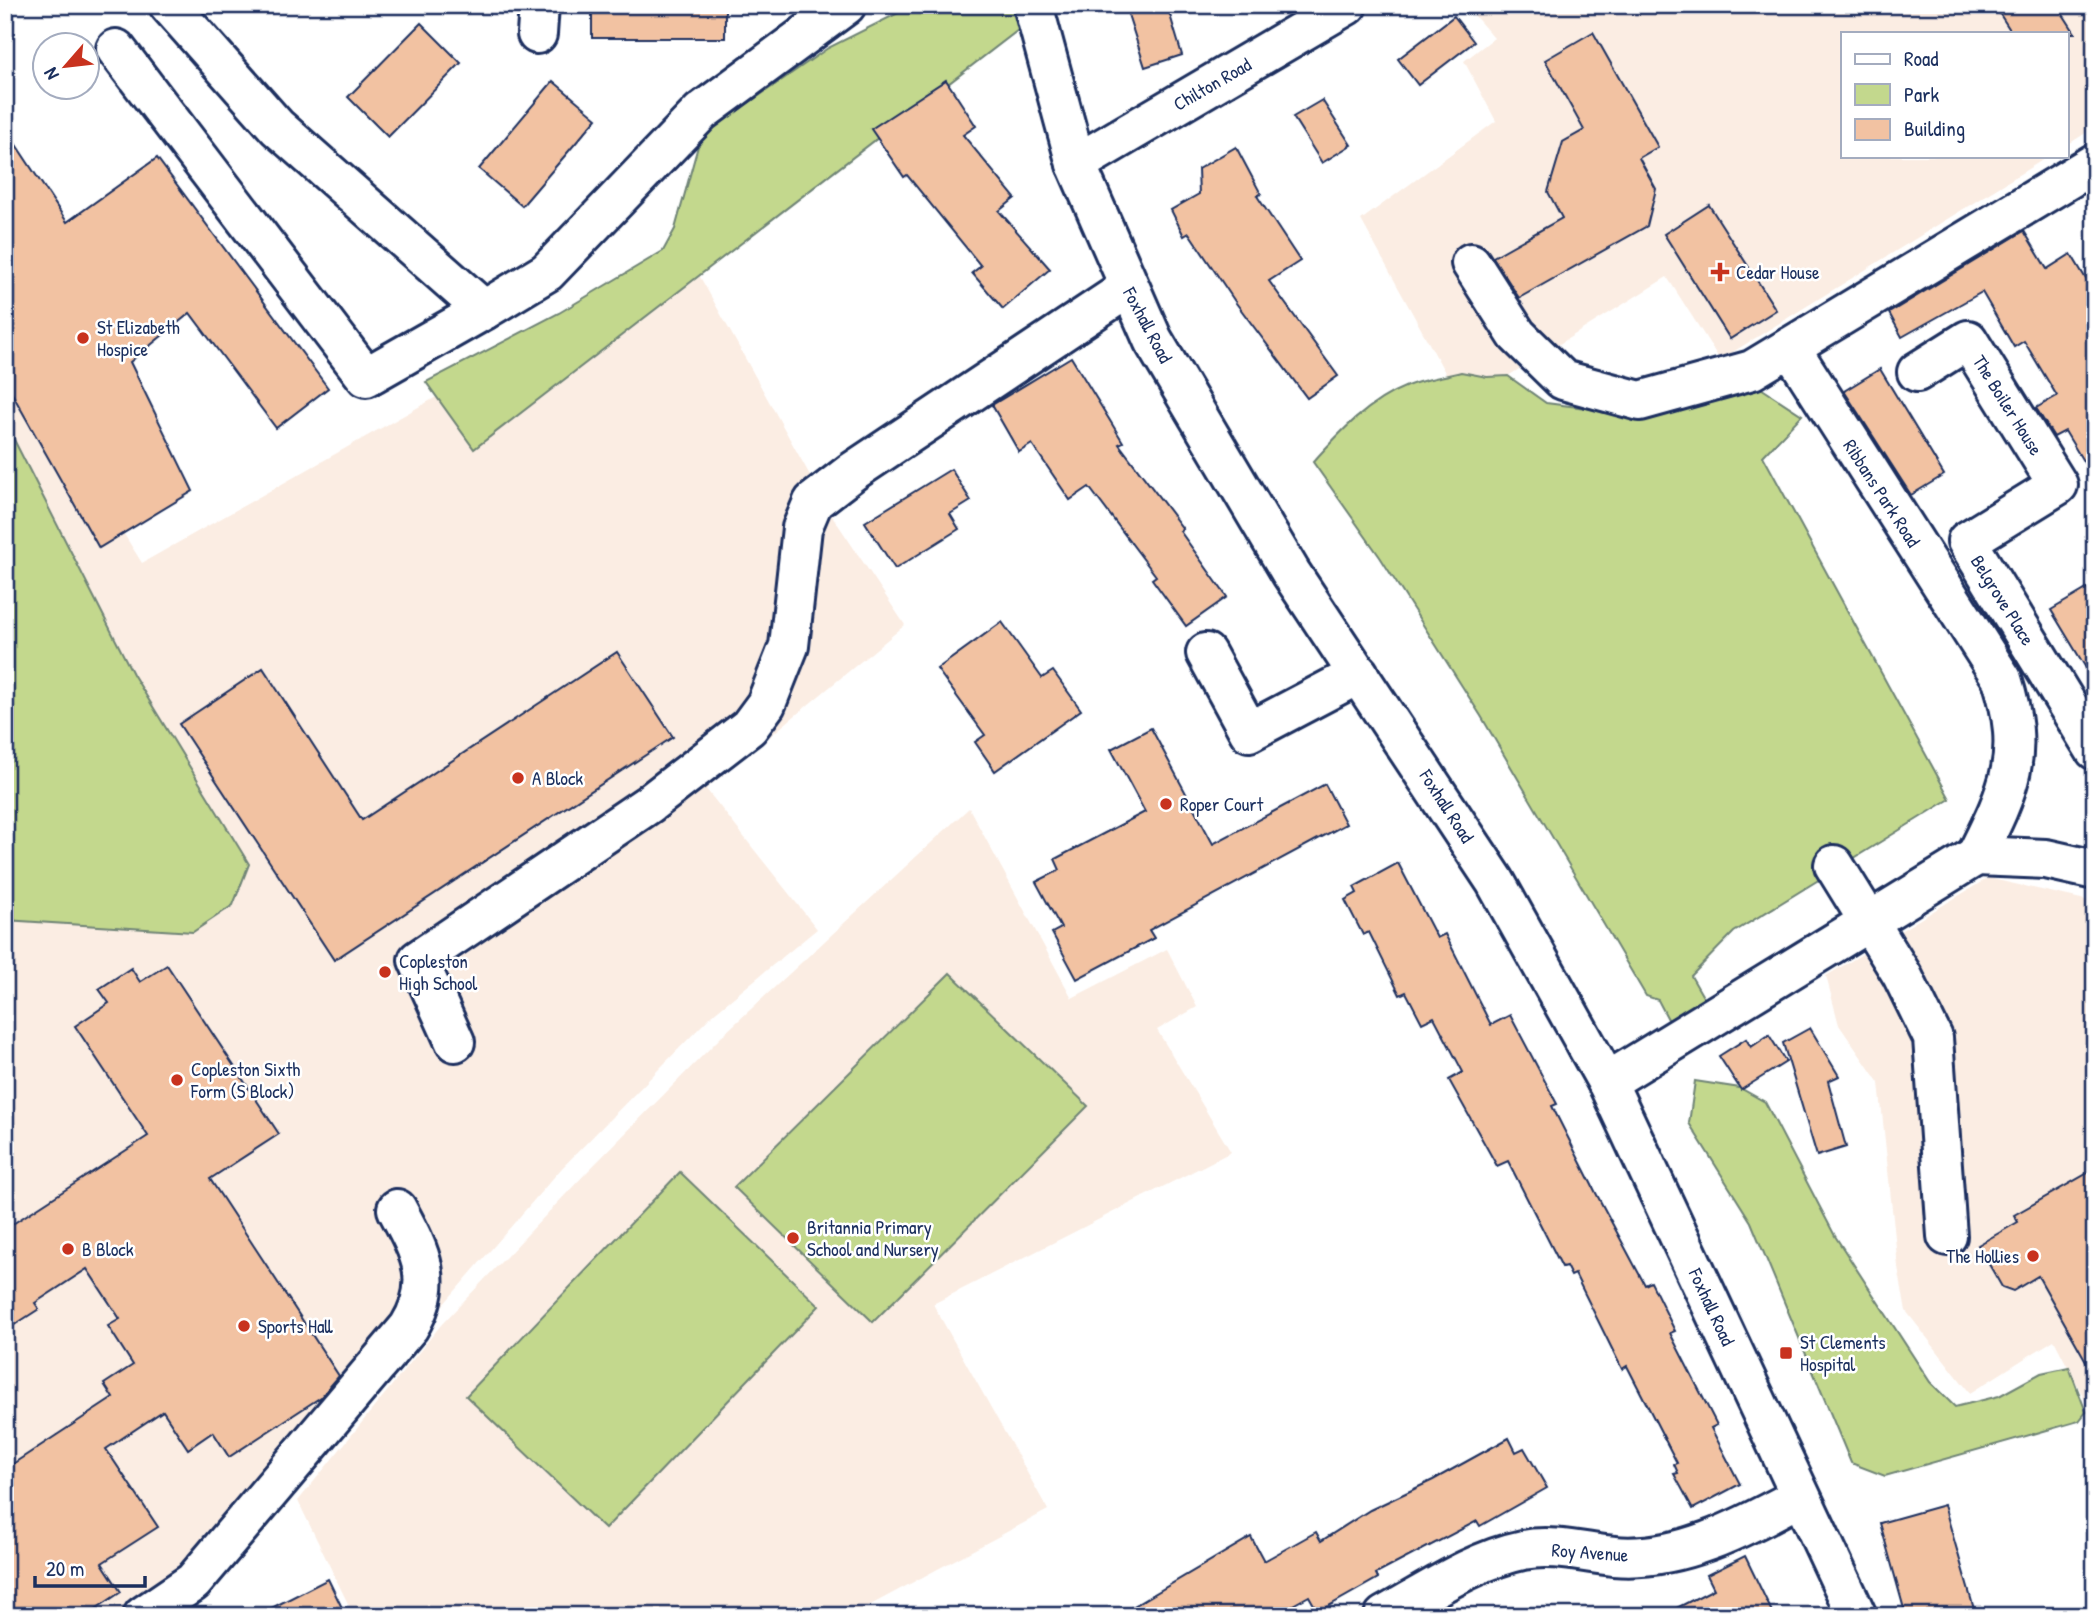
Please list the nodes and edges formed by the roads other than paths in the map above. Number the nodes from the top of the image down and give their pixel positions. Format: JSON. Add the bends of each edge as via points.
{"nodes":[{"id":1,"x":169,"y":5,"type":"edge"},
{"id":2,"x":846,"y":5,"type":"edge"},
{"id":3,"x":1034,"y":5,"type":"edge"},
{"id":4,"x":1347,"y":5,"type":"edge"},
{"id":5,"x":116,"y":49,"type":"dead end"},
{"id":6,"x":2095,"y":163,"type":"edge"},
{"id":7,"x":1076,"y":164,"type":"junction"},
{"id":8,"x":1471,"y":263,"type":"dead end"},
{"id":9,"x":1128,"y":288,"type":"junction"},
{"id":10,"x":484,"y":310,"type":"junction"},
{"id":11,"x":1790,"y":348,"type":"junction"},
{"id":12,"x":1917,"y":372,"type":"dead end"},
{"id":13,"x":2058,"y":485,"type":"joint"},
{"id":14,"x":1206,"y":653,"type":"dead end"},
{"id":15,"x":1359,"y":674,"type":"junction"},
{"id":16,"x":2095,"y":750,"type":"edge"},
{"id":17,"x":1976,"y":856,"type":"junction"},
{"id":18,"x":1834,"y":865,"type":"dead end"},
{"id":19,"x":2095,"y":870,"type":"edge"},
{"id":20,"x":1868,"y":921,"type":"junction"},
{"id":21,"x":455,"y":1042,"type":"dead end"},
{"id":22,"x":1607,"y":1082,"type":"junction"},
{"id":23,"x":397,"y":1209,"type":"dead end"},
{"id":24,"x":1947,"y":1236,"type":"dead end"},
{"id":25,"x":1799,"y":1497,"type":"junction"},
{"id":26,"x":143,"y":1616,"type":"edge"},
{"id":27,"x":1384,"y":1616,"type":"edge"},
{"id":28,"x":1857,"y":1616,"type":"edge"}],
"edges":[{"from":1,"to":10,"type":"street","via":[[277,127]]},
{"from":2,"to":10,"type":"street","via":[[701,112],[547,272]]},
{"from":3,"to":7,"type":"street","name":"Foxhall Road"},
{"from":4,"to":7,"type":"street","name":"Chilton Road"},
{"from":5,"to":10,"type":"street","via":[[366,377]]},
{"from":6,"to":11,"type":"street"},
{"from":7,"to":9,"type":"street","name":"Foxhall Road"},
{"from":8,"to":11,"type":"street","via":[[1517,335],[1563,380],[1640,401],[1752,370]]},
{"from":9,"to":15,"type":"street","name":"Foxhall Road","via":[[1153,340],[1292,573]]},
{"from":9,"to":21,"type":"street","via":[[813,502],[800,540],[789,646],[766,704],[749,727],[649,804],[418,960]]},
{"from":11,"to":17,"type":"street","name":"Ribbans Park Road","via":[[2002,680],[2016,748],[2008,785]]},
{"from":12,"to":13,"type":"street","name":"The Boiler House","via":[[1968,340]]},
{"from":13,"to":16,"type":"street","name":"Belgrove Place","via":[[1967,541]]},
{"from":14,"to":15,"type":"street","via":[[1249,732]]},
{"from":15,"to":22,"type":"street","name":"Foxhall Road","via":[[1495,881]]},
{"from":17,"to":19,"type":"street","via":[[2046,859]]},
{"from":17,"to":20,"type":"street"},
{"from":18,"to":20,"type":"street"},
{"from":20,"to":22,"type":"street"},
{"from":20,"to":24,"type":"street","via":[[1933,1038]]},
{"from":22,"to":25,"type":"street","name":"Foxhall Road"},
{"from":23,"to":26,"type":"street","via":[[419,1250],[425,1276],[419,1311],[193,1582]]},
{"from":25,"to":27,"type":"street","name":"Roy Avenue","via":[[1735,1531],[1692,1546],[1615,1556],[1579,1549],[1503,1555]]},
{"from":25,"to":28,"type":"street","name":"Foxhall Road"}]}
